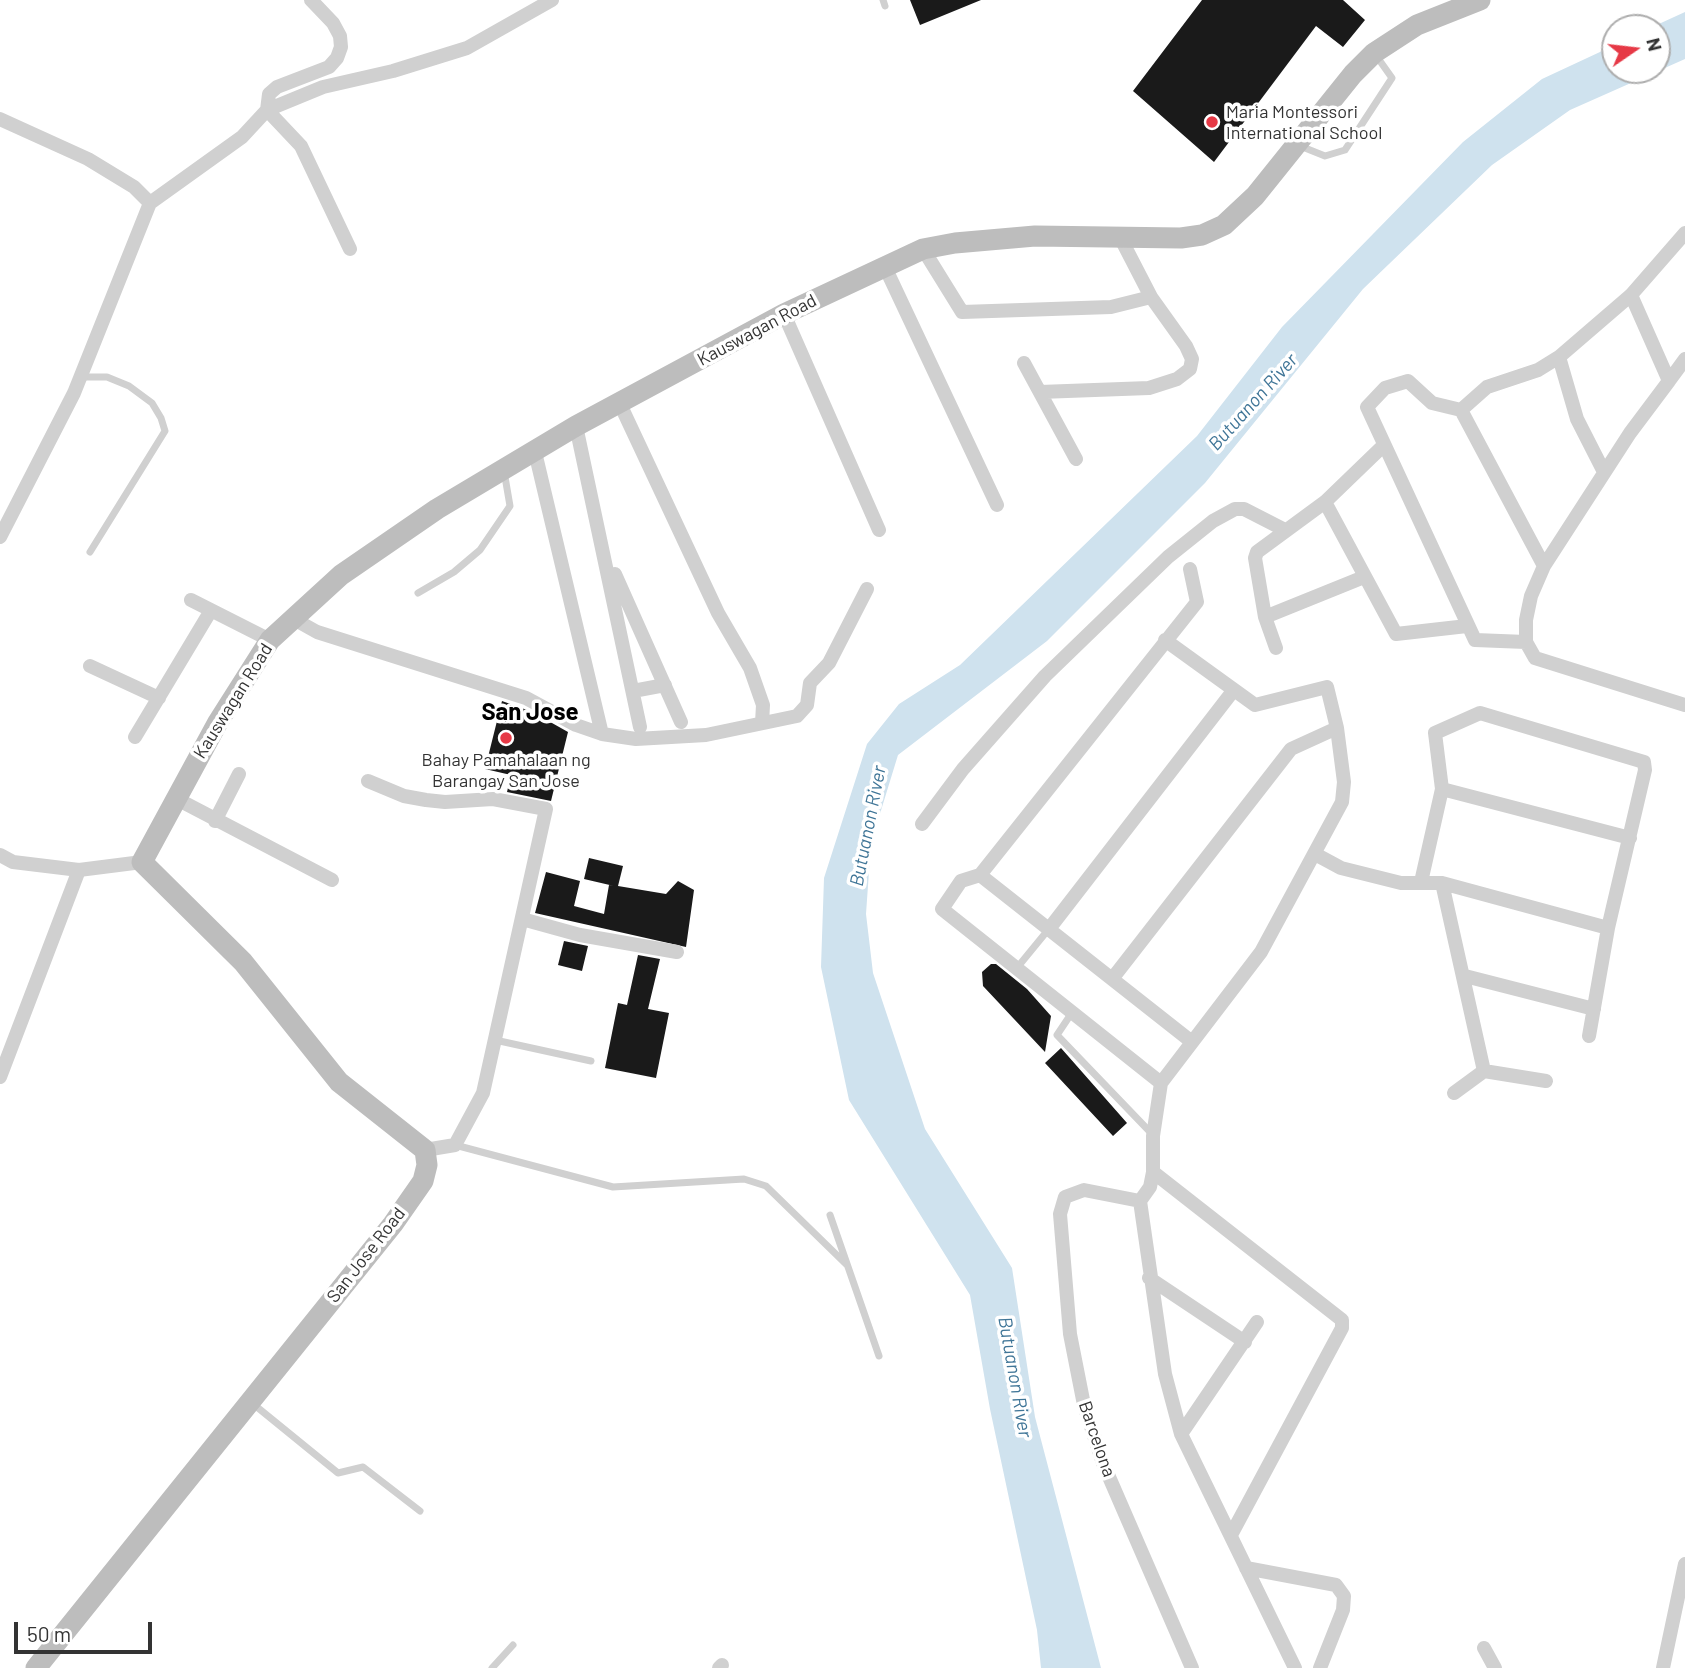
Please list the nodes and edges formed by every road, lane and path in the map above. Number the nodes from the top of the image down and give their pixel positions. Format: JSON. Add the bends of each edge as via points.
{"nodes":[{"id":1,"x":311,"y":0,"type":"edge"},
{"id":2,"x":552,"y":0,"type":"edge"},
{"id":3,"x":1480,"y":0,"type":"edge"},
{"id":4,"x":1374,"y":53,"type":"junction"},
{"id":5,"x":267,"y":110,"type":"junction"},
{"id":6,"x":0,"y":119,"type":"edge"},
{"id":7,"x":1297,"y":145,"type":"junction"},
{"id":8,"x":150,"y":203,"type":"junction"},
{"id":9,"x":1685,"y":233,"type":"edge"},
{"id":10,"x":1120,"y":237,"type":"junction"},
{"id":11,"x":350,"y":249,"type":"dead end"},
{"id":12,"x":923,"y":249,"type":"junction"},
{"id":13,"x":885,"y":267,"type":"junction"},
{"id":14,"x":1631,"y":295,"type":"junction"},
{"id":15,"x":1151,"y":297,"type":"junction"},
{"id":16,"x":784,"y":314,"type":"junction"},
{"id":17,"x":1559,"y":357,"type":"junction"},
{"id":18,"x":1685,"y":359,"type":"edge"},
{"id":19,"x":1024,"y":363,"type":"dead end"},
{"id":20,"x":79,"y":376,"type":"junction"},
{"id":21,"x":1669,"y":381,"type":"junction"},
{"id":22,"x":1040,"y":392,"type":"junction"},
{"id":23,"x":620,"y":404,"type":"junction"},
{"id":24,"x":1461,"y":410,"type":"junction"},
{"id":25,"x":576,"y":426,"type":"junction"},
{"id":26,"x":1383,"y":446,"type":"junction"},
{"id":27,"x":535,"y":452,"type":"junction"},
{"id":28,"x":1076,"y":459,"type":"dead end"},
{"id":29,"x":504,"y":471,"type":"junction"},
{"id":30,"x":1604,"y":472,"type":"junction"},
{"id":31,"x":1325,"y":502,"type":"junction"},
{"id":32,"x":997,"y":505,"type":"dead end"},
{"id":33,"x":879,"y":530,"type":"dead end"},
{"id":34,"x":1285,"y":530,"type":"junction"},
{"id":35,"x":0,"y":537,"type":"edge"},
{"id":36,"x":603,"y":547,"type":"junction"},
{"id":37,"x":90,"y":552,"type":"dead end"},
{"id":38,"x":1544,"y":566,"type":"junction"},
{"id":39,"x":1190,"y":569,"type":"dead end"},
{"id":40,"x":1364,"y":577,"type":"junction"},
{"id":41,"x":867,"y":589,"type":"dead end"},
{"id":42,"x":418,"y":593,"type":"dead end"},
{"id":43,"x":191,"y":600,"type":"dead end"},
{"id":44,"x":210,"y":612,"type":"junction"},
{"id":45,"x":1265,"y":617,"type":"junction"},
{"id":46,"x":292,"y":618,"type":"junction"},
{"id":47,"x":1467,"y":626,"type":"junction"},
{"id":48,"x":270,"y":640,"type":"junction"},
{"id":49,"x":1165,"y":640,"type":"junction"},
{"id":50,"x":1526,"y":642,"type":"junction"},
{"id":51,"x":1276,"y":648,"type":"dead end"},
{"id":52,"x":90,"y":666,"type":"dead end"},
{"id":53,"x":664,"y":685,"type":"junction"},
{"id":54,"x":633,"y":691,"type":"junction"},
{"id":55,"x":1233,"y":691,"type":"junction"},
{"id":56,"x":159,"y":698,"type":"junction"},
{"id":57,"x":1685,"y":705,"type":"edge"},
{"id":58,"x":681,"y":722,"type":"dead end"},
{"id":59,"x":762,"y":723,"type":"junction"},
{"id":60,"x":640,"y":727,"type":"dead end"},
{"id":61,"x":1337,"y":728,"type":"junction"},
{"id":62,"x":602,"y":734,"type":"junction"},
{"id":63,"x":135,"y":737,"type":"dead end"},
{"id":64,"x":239,"y":774,"type":"dead end"},
{"id":65,"x":368,"y":781,"type":"dead end"},
{"id":66,"x":1442,"y":789,"type":"junction"},
{"id":67,"x":175,"y":798,"type":"junction"},
{"id":68,"x":215,"y":821,"type":"junction"},
{"id":69,"x":922,"y":824,"type":"dead end"},
{"id":70,"x":1630,"y":838,"type":"junction"},
{"id":71,"x":1315,"y":853,"type":"junction"},
{"id":72,"x":0,"y":855,"type":"edge"},
{"id":73,"x":142,"y":862,"type":"junction"},
{"id":74,"x":79,"y":870,"type":"junction"},
{"id":75,"x":980,"y":875,"type":"junction"},
{"id":76,"x":332,"y":880,"type":"dead end"},
{"id":77,"x":1421,"y":882,"type":"junction"},
{"id":78,"x":1442,"y":883,"type":"junction"},
{"id":79,"x":522,"y":919,"type":"junction"},
{"id":80,"x":1608,"y":928,"type":"junction"},
{"id":81,"x":1049,"y":929,"type":"junction"},
{"id":82,"x":677,"y":952,"type":"dead end"},
{"id":83,"x":1016,"y":970,"type":"junction"},
{"id":84,"x":1465,"y":976,"type":"junction"},
{"id":85,"x":1112,"y":979,"type":"junction"},
{"id":86,"x":1594,"y":1009,"type":"junction"},
{"id":87,"x":1071,"y":1014,"type":"junction"},
{"id":88,"x":1589,"y":1035,"type":"dead end"},
{"id":89,"x":494,"y":1039,"type":"junction"},
{"id":90,"x":1192,"y":1042,"type":"junction"},
{"id":91,"x":591,"y":1061,"type":"dead end"},
{"id":92,"x":1484,"y":1070,"type":"junction"},
{"id":93,"x":0,"y":1077,"type":"edge"},
{"id":94,"x":1546,"y":1081,"type":"dead end"},
{"id":95,"x":1161,"y":1083,"type":"junction"},
{"id":96,"x":1454,"y":1093,"type":"dead end"},
{"id":97,"x":1153,"y":1136,"type":"junction"},
{"id":98,"x":455,"y":1145,"type":"junction"},
{"id":99,"x":425,"y":1150,"type":"junction"},
{"id":100,"x":1153,"y":1172,"type":"junction"},
{"id":101,"x":1140,"y":1201,"type":"junction"},
{"id":102,"x":830,"y":1215,"type":"dead end"},
{"id":103,"x":847,"y":1265,"type":"junction"},
{"id":104,"x":1149,"y":1278,"type":"junction"},
{"id":105,"x":1257,"y":1321,"type":"dead end"},
{"id":106,"x":1245,"y":1342,"type":"junction"},
{"id":107,"x":879,"y":1356,"type":"dead end"},
{"id":108,"x":249,"y":1400,"type":"junction"},
{"id":109,"x":1181,"y":1434,"type":"junction"},
{"id":110,"x":420,"y":1511,"type":"dead end"},
{"id":111,"x":1231,"y":1535,"type":"junction"},
{"id":112,"x":1685,"y":1564,"type":"edge"},
{"id":113,"x":1246,"y":1568,"type":"junction"},
{"id":114,"x":513,"y":1645,"type":"dead end"},
{"id":115,"x":1484,"y":1648,"type":"dead end"},
{"id":116,"x":36,"y":1668,"type":"edge"},
{"id":117,"x":492,"y":1668,"type":"edge"},
{"id":118,"x":1192,"y":1668,"type":"edge"},
{"id":119,"x":1295,"y":1668,"type":"edge"},
{"id":120,"x":1320,"y":1668,"type":"edge"},
{"id":121,"x":1495,"y":1668,"type":"edge"},
{"id":122,"x":1663,"y":1668,"type":"edge"}],
"edges":[{"from":1,"to":5,"type":"street","via":[[340,36],[337,58],[329,67],[277,86],[269,94]]},
{"from":2,"to":5,"type":"street","via":[[467,48],[323,87]]},
{"from":3,"to":4,"type":"street","name":"Kauswagan Road","via":[[1417,25]]},
{"from":4,"to":7,"type":"street","name":"Kauswagan Road"},
{"from":4,"to":7,"type":"lane","via":[[1392,78],[1345,150],[1325,156]]},
{"from":5,"to":8,"type":"street","via":[[242,137]]},
{"from":5,"to":11,"type":"street","via":[[301,146]]},
{"from":6,"to":8,"type":"street","via":[[88,159],[134,187]]},
{"from":7,"to":10,"type":"street","name":"Kauswagan Road","via":[[1224,225],[1181,238]]},
{"from":8,"to":20,"type":"street"},
{"from":9,"to":14,"type":"street"},
{"from":10,"to":12,"type":"street","name":"Kauswagan Road","via":[[985,239]]},
{"from":10,"to":15,"type":"street"},
{"from":12,"to":13,"type":"street","name":"Kauswagan Road"},
{"from":12,"to":15,"type":"street","via":[[962,312],[1111,307]]},
{"from":13,"to":16,"type":"street","name":"Kauswagan Road"},
{"from":13,"to":32,"type":"street"},
{"from":14,"to":17,"type":"street"},
{"from":14,"to":21,"type":"street"},
{"from":15,"to":22,"type":"street","via":[[1186,346],[1192,359],[1190,369],[1177,379],[1149,388]]},
{"from":16,"to":23,"type":"street","name":"Kauswagan Road"},
{"from":16,"to":33,"type":"street"},
{"from":17,"to":24,"type":"street","via":[[1538,370],[1488,387]]},
{"from":17,"to":30,"type":"street","via":[[1577,419]]},
{"from":18,"to":21,"type":"street"},
{"from":19,"to":22,"type":"street"},
{"from":20,"to":35,"type":"street"},
{"from":20,"to":37,"type":"lane","via":[[107,377],[129,386],[152,403],[165,431]]},
{"from":21,"to":30,"type":"street"},
{"from":22,"to":28,"type":"street"},
{"from":23,"to":25,"type":"street","name":"Kauswagan Road"},
{"from":23,"to":59,"type":"street","via":[[718,613],[750,668],[763,705]]},
{"from":24,"to":26,"type":"street","via":[[1432,403],[1408,381],[1385,388],[1367,407]]},
{"from":24,"to":38,"type":"street"},
{"from":25,"to":27,"type":"street","name":"Kauswagan Road"},
{"from":25,"to":36,"type":"street"},
{"from":26,"to":31,"type":"street"},
{"from":26,"to":47,"type":"street"},
{"from":27,"to":29,"type":"street","name":"Kauswagan Road"},
{"from":27,"to":62,"type":"street"},
{"from":29,"to":42,"type":"lane","via":[[509,506],[480,550]]},
{"from":29,"to":46,"type":"street","name":"Kauswagan Road","via":[[436,509],[341,575]]},
{"from":30,"to":38,"type":"street"},
{"from":31,"to":34,"type":"street"},
{"from":31,"to":40,"type":"street"},
{"from":34,"to":45,"type":"street","via":[[1255,558]]},
{"from":34,"to":69,"type":"street","via":[[1244,509],[1213,521],[1149,575],[1045,676],[963,769]]},
{"from":36,"to":53,"type":"street"},
{"from":36,"to":54,"type":"street"},
{"from":38,"to":50,"type":"street","via":[[1531,596]]},
{"from":39,"to":49,"type":"street","via":[[1197,602]]},
{"from":40,"to":45,"type":"street"},
{"from":40,"to":47,"type":"street","via":[[1395,634]]},
{"from":41,"to":59,"type":"street","via":[[829,663],[810,683],[804,710],[797,716]]},
{"from":43,"to":44,"type":"street"},
{"from":44,"to":48,"type":"street"},
{"from":44,"to":56,"type":"street"},
{"from":45,"to":51,"type":"street"},
{"from":46,"to":48,"type":"street","name":"Kauswagan Road"},
{"from":46,"to":62,"type":"street","via":[[317,632],[526,698]]},
{"from":47,"to":50,"type":"street","via":[[1475,640]]},
{"from":48,"to":67,"type":"street","name":"Kauswagan Road"},
{"from":49,"to":55,"type":"street"},
{"from":49,"to":75,"type":"street"},
{"from":50,"to":57,"type":"street","via":[[1535,658]]},
{"from":52,"to":56,"type":"street"},
{"from":53,"to":54,"type":"street"},
{"from":53,"to":58,"type":"street"},
{"from":54,"to":60,"type":"street"},
{"from":55,"to":61,"type":"street","via":[[1258,705],[1327,687]]},
{"from":55,"to":81,"type":"street"},
{"from":56,"to":63,"type":"street"},
{"from":59,"to":62,"type":"street","via":[[636,740]]},
{"from":61,"to":71,"type":"street","via":[[1345,782],[1342,802]]},
{"from":61,"to":85,"type":"street","via":[[1291,749]]},
{"from":64,"to":68,"type":"street"},
{"from":65,"to":79,"type":"street","via":[[426,800],[493,799],[547,809]]},
{"from":66,"to":70,"type":"street"},
{"from":66,"to":70,"type":"street","via":[[1436,733],[1480,713],[1644,762]]},
{"from":66,"to":77,"type":"street"},
{"from":67,"to":68,"type":"street"},
{"from":67,"to":73,"type":"street","name":"Kauswagan Road"},
{"from":68,"to":76,"type":"street"},
{"from":70,"to":80,"type":"street"},
{"from":71,"to":77,"type":"street","via":[[1341,868],[1401,883]]},
{"from":71,"to":90,"type":"street","via":[[1261,952]]},
{"from":72,"to":74,"type":"street","via":[[13,862]]},
{"from":73,"to":74,"type":"street"},
{"from":73,"to":99,"type":"street","via":[[243,962],[339,1082]]},
{"from":74,"to":93,"type":"street"},
{"from":75,"to":81,"type":"street"},
{"from":75,"to":83,"type":"street","via":[[961,881],[942,909]]},
{"from":77,"to":78,"type":"street"},
{"from":78,"to":80,"type":"street"},
{"from":78,"to":84,"type":"street"},
{"from":79,"to":82,"type":"street","via":[[580,935]]},
{"from":79,"to":89,"type":"street"},
{"from":80,"to":86,"type":"street"},
{"from":81,"to":83,"type":"lane"},
{"from":81,"to":85,"type":"street"},
{"from":83,"to":87,"type":"street"},
{"from":84,"to":86,"type":"street"},
{"from":84,"to":92,"type":"street"},
{"from":85,"to":90,"type":"street"},
{"from":86,"to":88,"type":"street"},
{"from":87,"to":95,"type":"street"},
{"from":87,"to":97,"type":"lane","via":[[1057,1035]]},
{"from":89,"to":91,"type":"lane"},
{"from":89,"to":98,"type":"street","via":[[483,1093]]},
{"from":90,"to":95,"type":"street"},
{"from":92,"to":94,"type":"street"},
{"from":92,"to":96,"type":"street"},
{"from":95,"to":97,"type":"street"},
{"from":97,"to":100,"type":"street"},
{"from":98,"to":99,"type":"street"},
{"from":98,"to":103,"type":"lane","via":[[614,1187],[744,1179],[766,1186]]},
{"from":99,"to":108,"type":"street","name":"San Jose Road","via":[[423,1181],[393,1224]]},
{"from":100,"to":101,"type":"street"},
{"from":100,"to":111,"type":"street","via":[[1342,1320],[1342,1328]]},
{"from":101,"to":104,"type":"street"},
{"from":101,"to":118,"type":"street","name":"Barcelona","via":[[1084,1190],[1065,1196],[1060,1214],[1068,1308],[1084,1405],[1103,1463]]},
{"from":102,"to":103,"type":"lane"},
{"from":103,"to":107,"type":"lane"},
{"from":104,"to":106,"type":"street"},
{"from":104,"to":109,"type":"street"},
{"from":105,"to":106,"type":"street"},
{"from":106,"to":109,"type":"street"},
{"from":108,"to":110,"type":"lane","via":[[338,1472],[363,1467]]},
{"from":108,"to":116,"type":"street","name":"San Jose Road"},
{"from":109,"to":111,"type":"street"},
{"from":111,"to":113,"type":"street"},
{"from":112,"to":122,"type":"street"},
{"from":113,"to":119,"type":"street"},
{"from":113,"to":120,"type":"street","via":[[1336,1585],[1344,1596],[1343,1610]]},
{"from":114,"to":117,"type":"lane"},
{"from":115,"to":121,"type":"street"}]}
